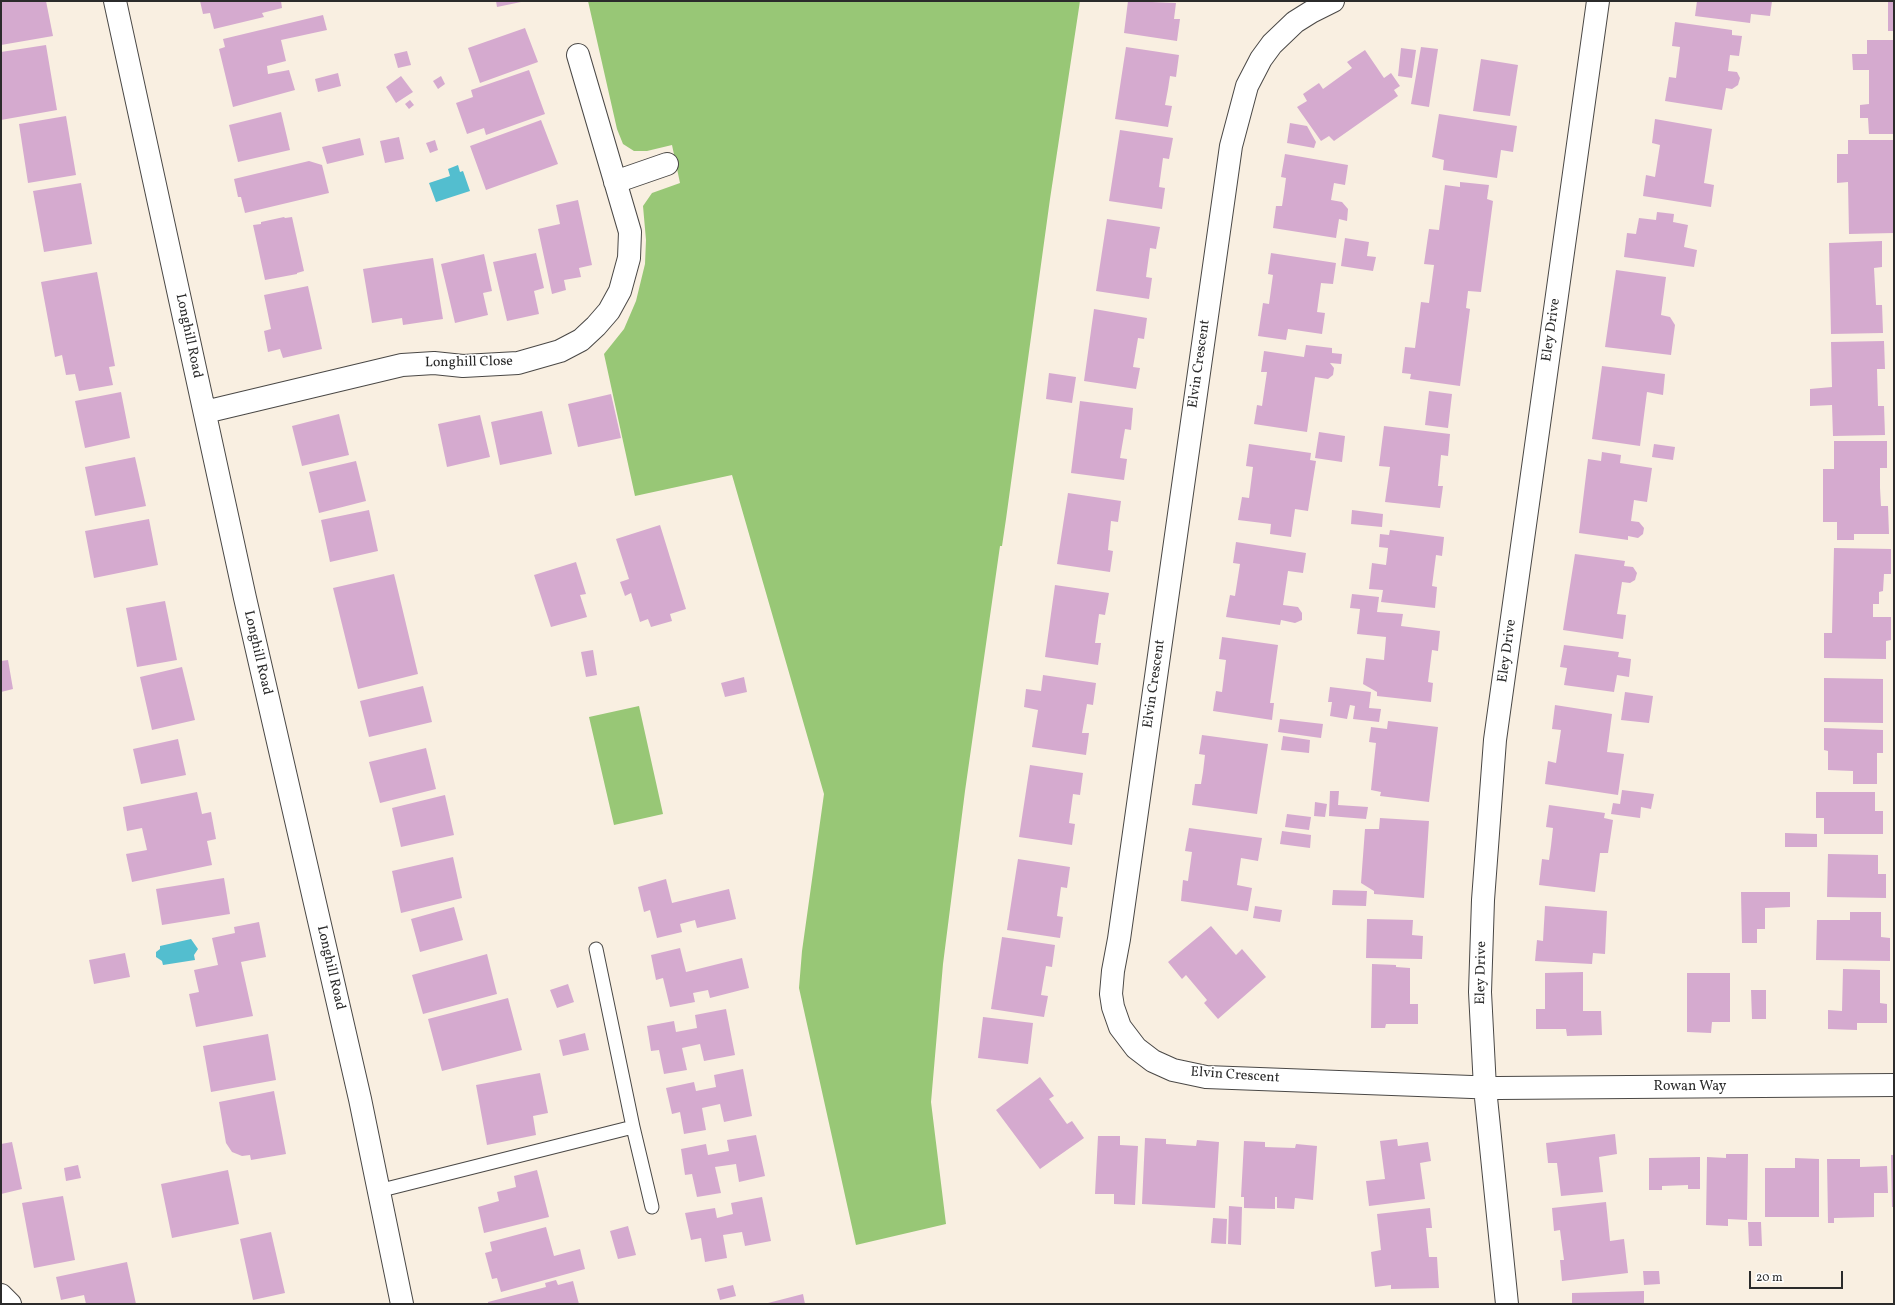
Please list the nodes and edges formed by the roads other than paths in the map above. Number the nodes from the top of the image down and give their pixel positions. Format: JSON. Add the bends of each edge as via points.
{"nodes":[{"id":1,"x":115,"y":1,"type":"edge"},
{"id":2,"x":1333,"y":1,"type":"edge"},
{"id":3,"x":1598,"y":1,"type":"edge"},
{"id":4,"x":578,"y":55,"type":"dead end"},
{"id":5,"x":667,"y":164,"type":"dead end"},
{"id":6,"x":615,"y":182,"type":"junction"},
{"id":7,"x":205,"y":412,"type":"junction"},
{"id":8,"x":596,"y":949,"type":"dead end"},
{"id":9,"x":1894,"y":1085,"type":"edge"},
{"id":10,"x":1485,"y":1088,"type":"junction"},
{"id":11,"x":633,"y":1127,"type":"junction"},
{"id":12,"x":378,"y":1191,"type":"junction"},
{"id":13,"x":652,"y":1207,"type":"dead end"},
{"id":14,"x":1,"y":1294,"type":"edge"},
{"id":15,"x":10,"y":1304,"type":"edge"},
{"id":16,"x":402,"y":1304,"type":"edge"},
{"id":17,"x":1507,"y":1304,"type":"edge"}],
"edges":[{"from":1,"to":7,"type":"street","name":"Longhill Road"},
{"from":2,"to":10,"type":"street","name":"Elvin Crescent","via":[[1295,22],[1261,59],[1247,86],[1231,146],[1111,994],[1120,1027],[1136,1048],[1163,1067],[1190,1075]]},
{"from":3,"to":10,"type":"street","name":"Eley Drive","via":[[1495,740],[1483,900],[1481,984]]},
{"from":4,"to":6,"type":"street","name":"Longhill Close"},
{"from":5,"to":6,"type":"street"},
{"from":6,"to":7,"type":"street","name":"Longhill Close","via":[[630,232],[627,270],[616,302],[581,340],[560,352],[518,363],[463,366],[434,363],[402,365]]},
{"from":7,"to":12,"type":"street","name":"Longhill Road","via":[[246,606],[360,1099]]},
{"from":8,"to":11,"type":"lane"},
{"from":9,"to":10,"type":"street","name":"Rowan Way"},
{"from":10,"to":17,"type":"street","name":"Eley Drive"},
{"from":11,"to":12,"type":"lane"},
{"from":11,"to":13,"type":"lane"},
{"from":12,"to":16,"type":"street","name":"Longhill Road"},
{"from":14,"to":15,"type":"street"}]}
